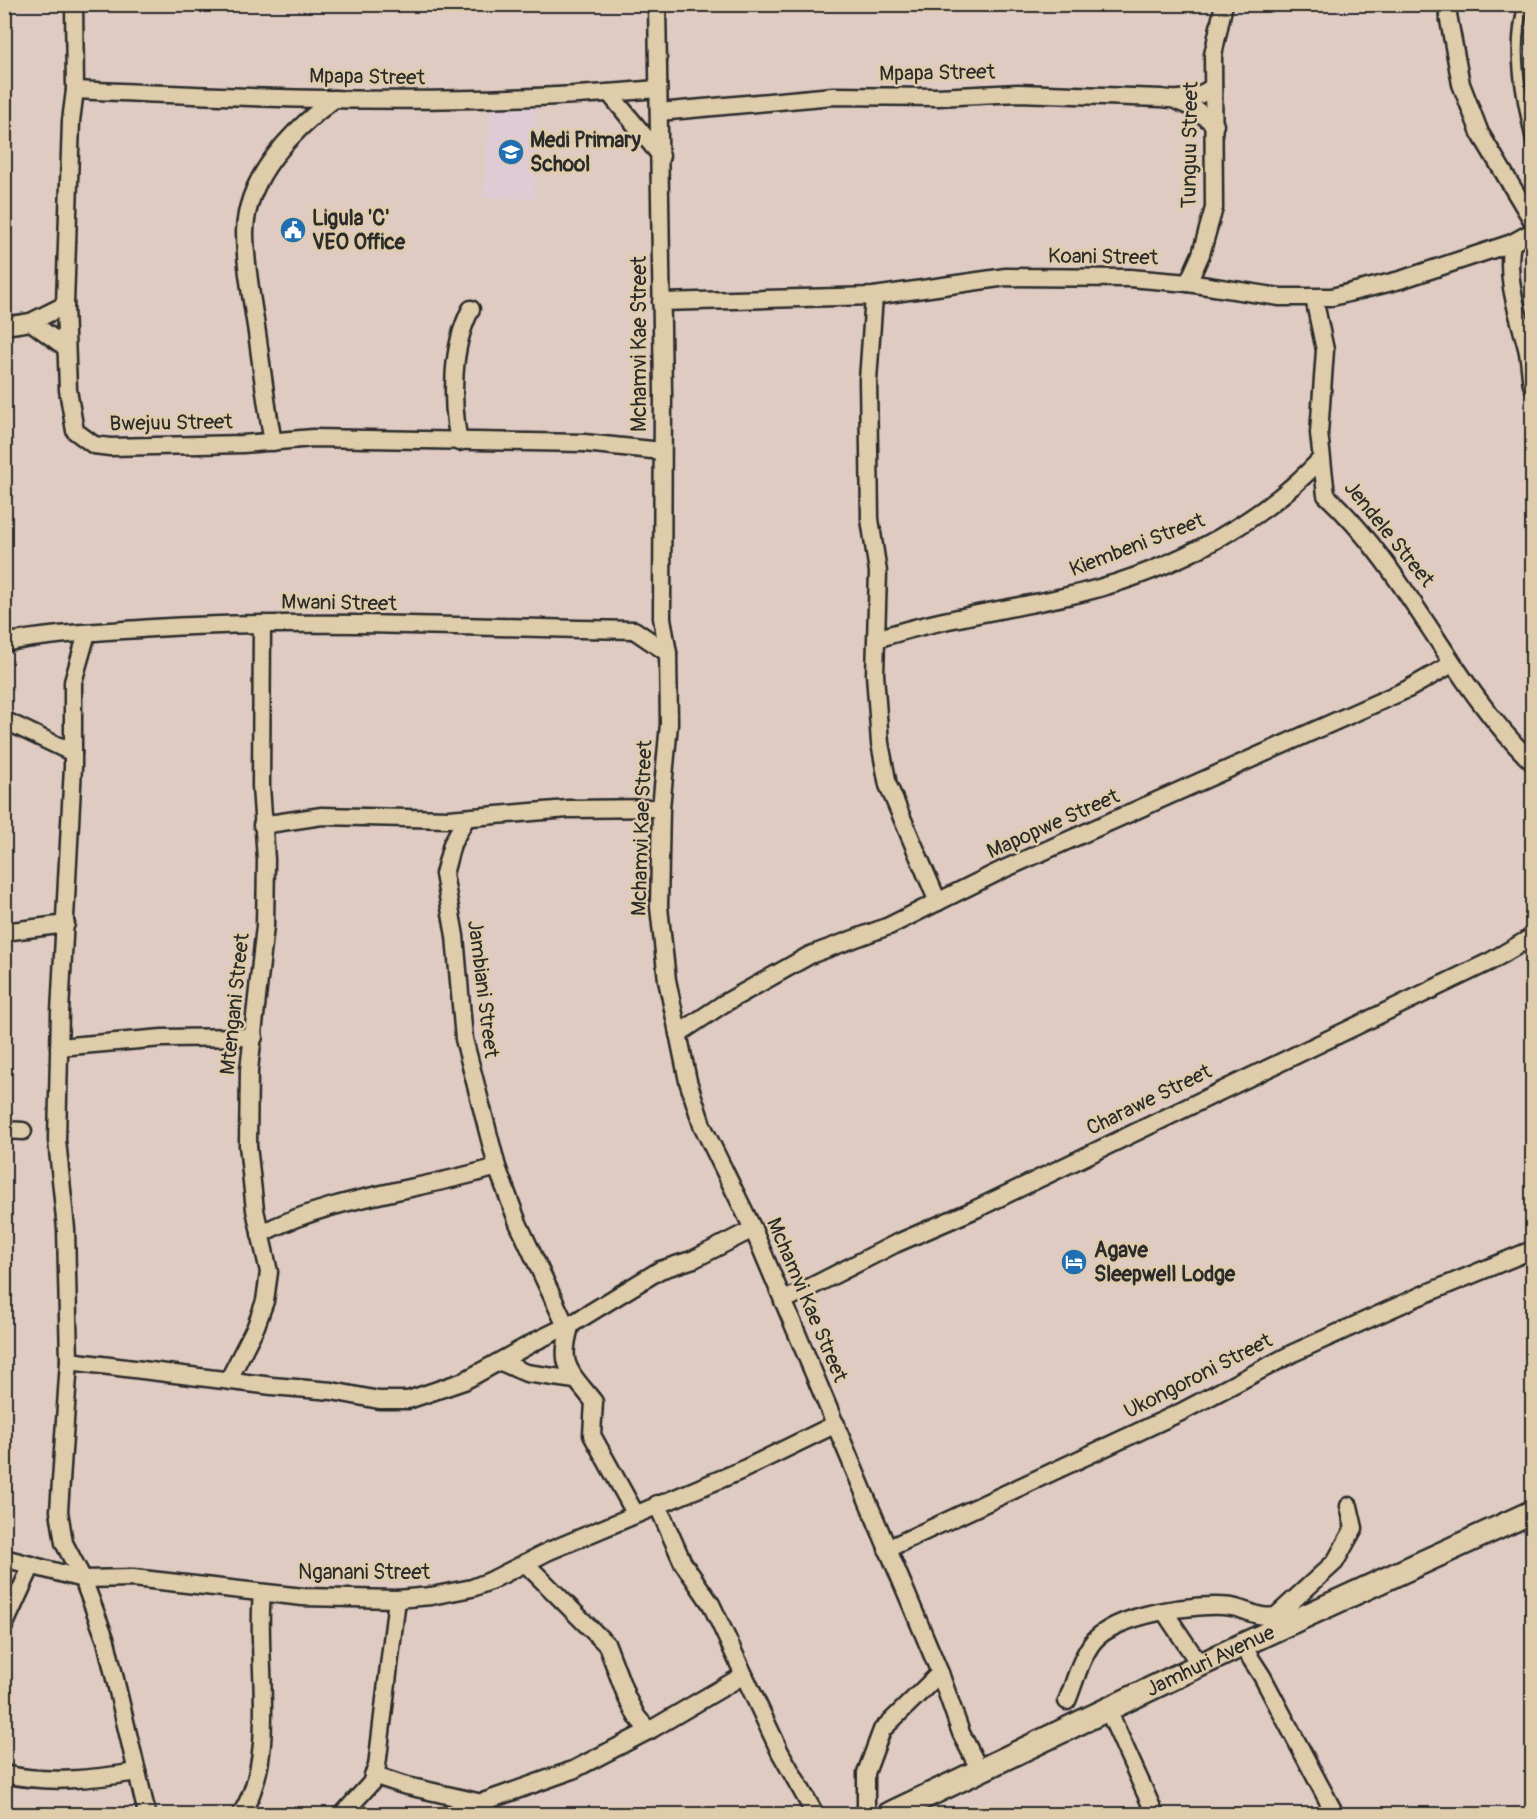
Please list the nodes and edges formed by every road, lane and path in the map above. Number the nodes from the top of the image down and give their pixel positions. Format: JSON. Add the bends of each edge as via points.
{"nodes":[{"id":1,"x":74,"y":4,"type":"edge"},
{"id":2,"x":657,"y":4,"type":"edge"},
{"id":3,"x":1224,"y":4,"type":"edge"},
{"id":4,"x":1446,"y":4,"type":"edge"},
{"id":5,"x":1524,"y":4,"type":"edge"},
{"id":6,"x":1213,"y":87,"type":"junction"},
{"id":7,"x":657,"y":88,"type":"junction"},
{"id":8,"x":75,"y":90,"type":"junction"},
{"id":9,"x":609,"y":93,"type":"junction"},
{"id":10,"x":334,"y":99,"type":"junction"},
{"id":11,"x":1177,"y":101,"type":"junction"},
{"id":12,"x":659,"y":112,"type":"junction"},
{"id":13,"x":1215,"y":124,"type":"junction"},
{"id":14,"x":1533,"y":145,"type":"edge"},
{"id":15,"x":661,"y":156,"type":"junction"},
{"id":16,"x":1532,"y":222,"type":"edge"},
{"id":17,"x":1512,"y":243,"type":"junction"},
{"id":18,"x":1188,"y":283,"type":"junction"},
{"id":19,"x":874,"y":296,"type":"junction"},
{"id":20,"x":1314,"y":298,"type":"junction"},
{"id":21,"x":661,"y":302,"type":"junction"},
{"id":22,"x":65,"y":305,"type":"junction"},
{"id":23,"x":471,"y":309,"type":"dead end"},
{"id":24,"x":31,"y":322,"type":"junction"},
{"id":25,"x":4,"y":326,"type":"edge"},
{"id":26,"x":65,"y":347,"type":"junction"},
{"id":27,"x":1533,"y":385,"type":"edge"},
{"id":28,"x":273,"y":442,"type":"junction"},
{"id":29,"x":459,"y":442,"type":"junction"},
{"id":30,"x":662,"y":451,"type":"junction"},
{"id":31,"x":1320,"y":459,"type":"junction"},
{"id":32,"x":262,"y":624,"type":"junction"},
{"id":33,"x":87,"y":633,"type":"junction"},
{"id":34,"x":877,"y":639,"type":"junction"},
{"id":35,"x":4,"y":644,"type":"edge"},
{"id":36,"x":668,"y":653,"type":"junction"},
{"id":37,"x":1452,"y":664,"type":"junction"},
{"id":38,"x":4,"y":720,"type":"edge"},
{"id":39,"x":73,"y":753,"type":"junction"},
{"id":40,"x":1533,"y":762,"type":"edge"},
{"id":41,"x":662,"y":808,"type":"junction"},
{"id":42,"x":465,"y":818,"type":"junction"},
{"id":43,"x":262,"y":825,"type":"junction"},
{"id":44,"x":938,"y":902,"type":"junction"},
{"id":45,"x":66,"y":924,"type":"junction"},
{"id":46,"x":4,"y":932,"type":"edge"},
{"id":47,"x":1533,"y":937,"type":"edge"},
{"id":48,"x":678,"y":1034,"type":"junction"},
{"id":49,"x":254,"y":1036,"type":"junction"},
{"id":50,"x":59,"y":1047,"type":"junction"},
{"id":51,"x":4,"y":1130,"type":"edge"},
{"id":52,"x":23,"y":1131,"type":"dead end"},
{"id":53,"x":497,"y":1167,"type":"junction"},
{"id":54,"x":753,"y":1229,"type":"junction"},
{"id":55,"x":260,"y":1234,"type":"junction"},
{"id":56,"x":1533,"y":1250,"type":"edge"},
{"id":57,"x":783,"y":1301,"type":"junction"},
{"id":58,"x":569,"y":1325,"type":"junction"},
{"id":59,"x":69,"y":1361,"type":"junction"},
{"id":60,"x":501,"y":1362,"type":"junction"},
{"id":61,"x":229,"y":1379,"type":"junction"},
{"id":62,"x":575,"y":1380,"type":"junction"},
{"id":63,"x":836,"y":1424,"type":"junction"},
{"id":64,"x":657,"y":1504,"type":"junction"},
{"id":65,"x":1349,"y":1506,"type":"dead end"},
{"id":66,"x":1533,"y":1512,"type":"edge"},
{"id":67,"x":635,"y":1513,"type":"junction"},
{"id":68,"x":887,"y":1549,"type":"junction"},
{"id":69,"x":4,"y":1558,"type":"edge"},
{"id":70,"x":525,"y":1563,"type":"junction"},
{"id":71,"x":32,"y":1565,"type":"junction"},
{"id":72,"x":83,"y":1579,"type":"junction"},
{"id":73,"x":262,"y":1593,"type":"junction"},
{"id":74,"x":397,"y":1599,"type":"junction"},
{"id":75,"x":1164,"y":1611,"type":"junction"},
{"id":76,"x":4,"y":1626,"type":"edge"},
{"id":77,"x":1242,"y":1645,"type":"junction"},
{"id":78,"x":1200,"y":1665,"type":"junction"},
{"id":79,"x":940,"y":1672,"type":"junction"},
{"id":80,"x":744,"y":1675,"type":"junction"},
{"id":81,"x":1067,"y":1701,"type":"dead end"},
{"id":82,"x":1108,"y":1710,"type":"junction"},
{"id":83,"x":649,"y":1731,"type":"junction"},
{"id":84,"x":980,"y":1771,"type":"junction"},
{"id":85,"x":137,"y":1772,"type":"junction"},
{"id":86,"x":4,"y":1774,"type":"edge"},
{"id":87,"x":374,"y":1775,"type":"junction"},
{"id":88,"x":482,"y":1803,"type":"junction"},
{"id":89,"x":147,"y":1815,"type":"edge"},
{"id":90,"x":241,"y":1815,"type":"edge"},
{"id":91,"x":343,"y":1815,"type":"edge"},
{"id":92,"x":449,"y":1815,"type":"edge"},
{"id":93,"x":815,"y":1815,"type":"edge"},
{"id":94,"x":866,"y":1815,"type":"edge"},
{"id":95,"x":889,"y":1815,"type":"edge"},
{"id":96,"x":1155,"y":1815,"type":"edge"},
{"id":97,"x":1335,"y":1815,"type":"edge"}],
"edges":[{"from":1,"to":8,"type":"street","name":"Bwejuu Street"},
{"from":2,"to":7,"type":"street","name":"Mchamvi Kae Street"},
{"from":3,"to":6,"type":"street","name":"Tunguu Street","via":[[1213,54]]},
{"from":4,"to":16,"type":"street","via":[[1461,84],[1480,133]]},
{"from":5,"to":14,"type":"lane","via":[[1518,61],[1521,97]]},
{"from":6,"to":11,"type":"street","name":"Mpapa Street"},
{"from":6,"to":13,"type":"street","name":"Tunguu Street"},
{"from":7,"to":9,"type":"street","name":"Mpapa Street"},
{"from":7,"to":12,"type":"street","name":"Mchamvi Kae Street"},
{"from":8,"to":10,"type":"street","name":"Mpapa Street"},
{"from":8,"to":22,"type":"street","name":"Bwejuu Street"},
{"from":9,"to":10,"type":"street","name":"Mpapa Street","via":[[512,99]]},
{"from":9,"to":15,"type":"street"},
{"from":10,"to":28,"type":"street","via":[[310,117],[277,155],[257,187],[248,212],[248,284]]},
{"from":11,"to":12,"type":"street","name":"Mpapa Street","via":[[1018,93],[833,96]]},
{"from":11,"to":13,"type":"street"},
{"from":12,"to":15,"type":"street","name":"Mchamvi Kae Street"},
{"from":13,"to":18,"type":"street","name":"Tunguu Street","via":[[1214,208],[1209,232]]},
{"from":15,"to":21,"type":"street","name":"Mchamvi Kae Street"},
{"from":16,"to":17,"type":"street","name":"Koani Street"},
{"from":17,"to":20,"type":"street","name":"Koani Street","via":[[1400,280]]},
{"from":17,"to":27,"type":"street","via":[[1509,258],[1513,297]]},
{"from":18,"to":19,"type":"street","name":"Koani Street","via":[[1130,278],[1006,277]]},
{"from":18,"to":20,"type":"street","name":"Koani Street","via":[[1280,297]]},
{"from":19,"to":21,"type":"street","name":"Koani Street"},
{"from":19,"to":34,"type":"street","via":[[868,380],[870,519],[878,572]]},
{"from":20,"to":31,"type":"street","name":"Jendele Street","via":[[1325,350]]},
{"from":21,"to":30,"type":"street","name":"Mchamvi Kae Street"},
{"from":22,"to":24,"type":"street"},
{"from":22,"to":26,"type":"street","name":"Bwejuu Street"},
{"from":23,"to":29,"type":"street","via":[[460,335],[456,361]]},
{"from":24,"to":25,"type":"street"},
{"from":24,"to":26,"type":"street"},
{"from":26,"to":28,"type":"street","name":"Bwejuu Street","via":[[75,431],[94,446]]},
{"from":28,"to":29,"type":"street","name":"Bwejuu Street","via":[[313,438]]},
{"from":29,"to":30,"type":"street","name":"Bwejuu Street","via":[[584,443]]},
{"from":30,"to":36,"type":"street","name":"Mchamvi Kae Street","via":[[662,618]]},
{"from":31,"to":34,"type":"street","name":"Kiembeni Street","via":[[1282,495],[1245,522],[1162,564],[1065,597]]},
{"from":31,"to":37,"type":"street","name":"Jendele Street","via":[[1326,495],[1353,520],[1405,589]]},
{"from":32,"to":33,"type":"street","name":"Mwani Street"},
{"from":32,"to":36,"type":"street","name":"Mwani Street","via":[[634,630]]},
{"from":32,"to":43,"type":"street","name":"Mtengani Street"},
{"from":33,"to":35,"type":"street","name":"Mwani Street","via":[[46,635]]},
{"from":33,"to":39,"type":"street","via":[[73,682]]},
{"from":34,"to":44,"type":"street","via":[[875,674],[880,743],[888,785]]},
{"from":36,"to":41,"type":"street","name":"Mchamvi Kae Street","via":[[669,724]]},
{"from":37,"to":40,"type":"street","name":"Jendele Street","via":[[1494,721]]},
{"from":37,"to":44,"type":"street","name":"Mapopwe Street","via":[[1408,689]]},
{"from":38,"to":39,"type":"street"},
{"from":39,"to":45,"type":"street"},
{"from":41,"to":42,"type":"street","via":[[568,809]]},
{"from":41,"to":48,"type":"street","name":"Mchamvi Kae Street","via":[[659,907]]},
{"from":42,"to":43,"type":"street","via":[[322,816]]},
{"from":42,"to":53,"type":"street","name":"Jambiani Street","via":[[452,844],[444,874],[455,936],[464,1039]]},
{"from":43,"to":49,"type":"street","name":"Mtengani Street","via":[[265,926]]},
{"from":44,"to":48,"type":"street","name":"Mapopwe Street","via":[[889,926],[786,966]]},
{"from":45,"to":46,"type":"street"},
{"from":45,"to":50,"type":"street"},
{"from":47,"to":57,"type":"street","name":"Charawe Street","via":[[1491,961]]},
{"from":48,"to":54,"type":"street","name":"Mchamvi Kae Street","via":[[702,1125]]},
{"from":49,"to":50,"type":"street","via":[[162,1038]]},
{"from":49,"to":55,"type":"street","name":"Mtengani Street","via":[[249,1070],[248,1154]]},
{"from":50,"to":59,"type":"street","via":[[57,1140],[66,1229]]},
{"from":51,"to":52,"type":"street"},
{"from":53,"to":55,"type":"street","via":[[328,1206],[293,1217]]},
{"from":53,"to":58,"type":"street","name":"Jambiani Street","via":[[518,1223]]},
{"from":54,"to":57,"type":"street","name":"Mchamvi Kae Street"},
{"from":54,"to":58,"type":"street","via":[[694,1259],[660,1270]]},
{"from":55,"to":61,"type":"street","name":"Mtengani Street","via":[[269,1272],[266,1300]]},
{"from":56,"to":68,"type":"street","name":"Ukongoroni Street","via":[[1293,1353],[1150,1427]]},
{"from":57,"to":63,"type":"street","name":"Mchamvi Kae Street"},
{"from":58,"to":60,"type":"street"},
{"from":58,"to":62,"type":"street","via":[[565,1359]]},
{"from":59,"to":61,"type":"street"},
{"from":59,"to":72,"type":"street","via":[[58,1511],[64,1543]]},
{"from":60,"to":61,"type":"street","via":[[464,1381],[408,1400],[379,1400]]},
{"from":60,"to":62,"type":"street","via":[[526,1374]]},
{"from":62,"to":67,"type":"street","via":[[594,1402],[592,1435]]},
{"from":63,"to":64,"type":"street","name":"Nganani Street","via":[[740,1471]]},
{"from":63,"to":68,"type":"street","name":"Mchamvi Kae Street"},
{"from":64,"to":67,"type":"street","name":"Nganani Street"},
{"from":64,"to":80,"type":"street","via":[[683,1563],[711,1604]]},
{"from":65,"to":75,"type":"street","via":[[1354,1528],[1335,1562],[1276,1616],[1263,1618],[1233,1607],[1199,1605]]},
{"from":66,"to":77,"type":"street","name":"Jamhuri Avenue"},
{"from":67,"to":70,"type":"street","name":"Nganani Street"},
{"from":68,"to":79,"type":"street","name":"Mchamvi Kae Street"},
{"from":69,"to":71,"type":"street","name":"Nganani Street"},
{"from":70,"to":74,"type":"street","name":"Nganani Street","via":[[472,1588]]},
{"from":70,"to":83,"type":"street","via":[[607,1646],[627,1698]]},
{"from":71,"to":72,"type":"street","name":"Nganani Street"},
{"from":71,"to":76,"type":"street"},
{"from":72,"to":73,"type":"street","name":"Nganani Street","via":[[143,1579]]},
{"from":72,"to":85,"type":"street","via":[[106,1641]]},
{"from":73,"to":74,"type":"street","name":"Nganani Street"},
{"from":73,"to":90,"type":"street","via":[[262,1735],[251,1799]]},
{"from":74,"to":87,"type":"street"},
{"from":75,"to":78,"type":"street"},
{"from":75,"to":81,"type":"street","via":[[1132,1620],[1094,1640]]},
{"from":77,"to":78,"type":"street","name":"Jamhuri Avenue"},
{"from":77,"to":97,"type":"street"},
{"from":78,"to":82,"type":"street","name":"Jamhuri Avenue"},
{"from":79,"to":84,"type":"street","name":"Mchamvi Kae Street","via":[[961,1732]]},
{"from":79,"to":94,"type":"street","via":[[882,1730],[866,1773]]},
{"from":80,"to":83,"type":"street"},
{"from":80,"to":93,"type":"street"},
{"from":82,"to":84,"type":"street","name":"Jamhuri Avenue"},
{"from":82,"to":96,"type":"street"},
{"from":83,"to":88,"type":"street","via":[[573,1770]]},
{"from":84,"to":95,"type":"street","name":"Jamhuri Avenue"},
{"from":85,"to":86,"type":"street","via":[[63,1780]]},
{"from":85,"to":89,"type":"street"},
{"from":87,"to":88,"type":"street"},
{"from":87,"to":91,"type":"street"},
{"from":88,"to":92,"type":"street"}]}
